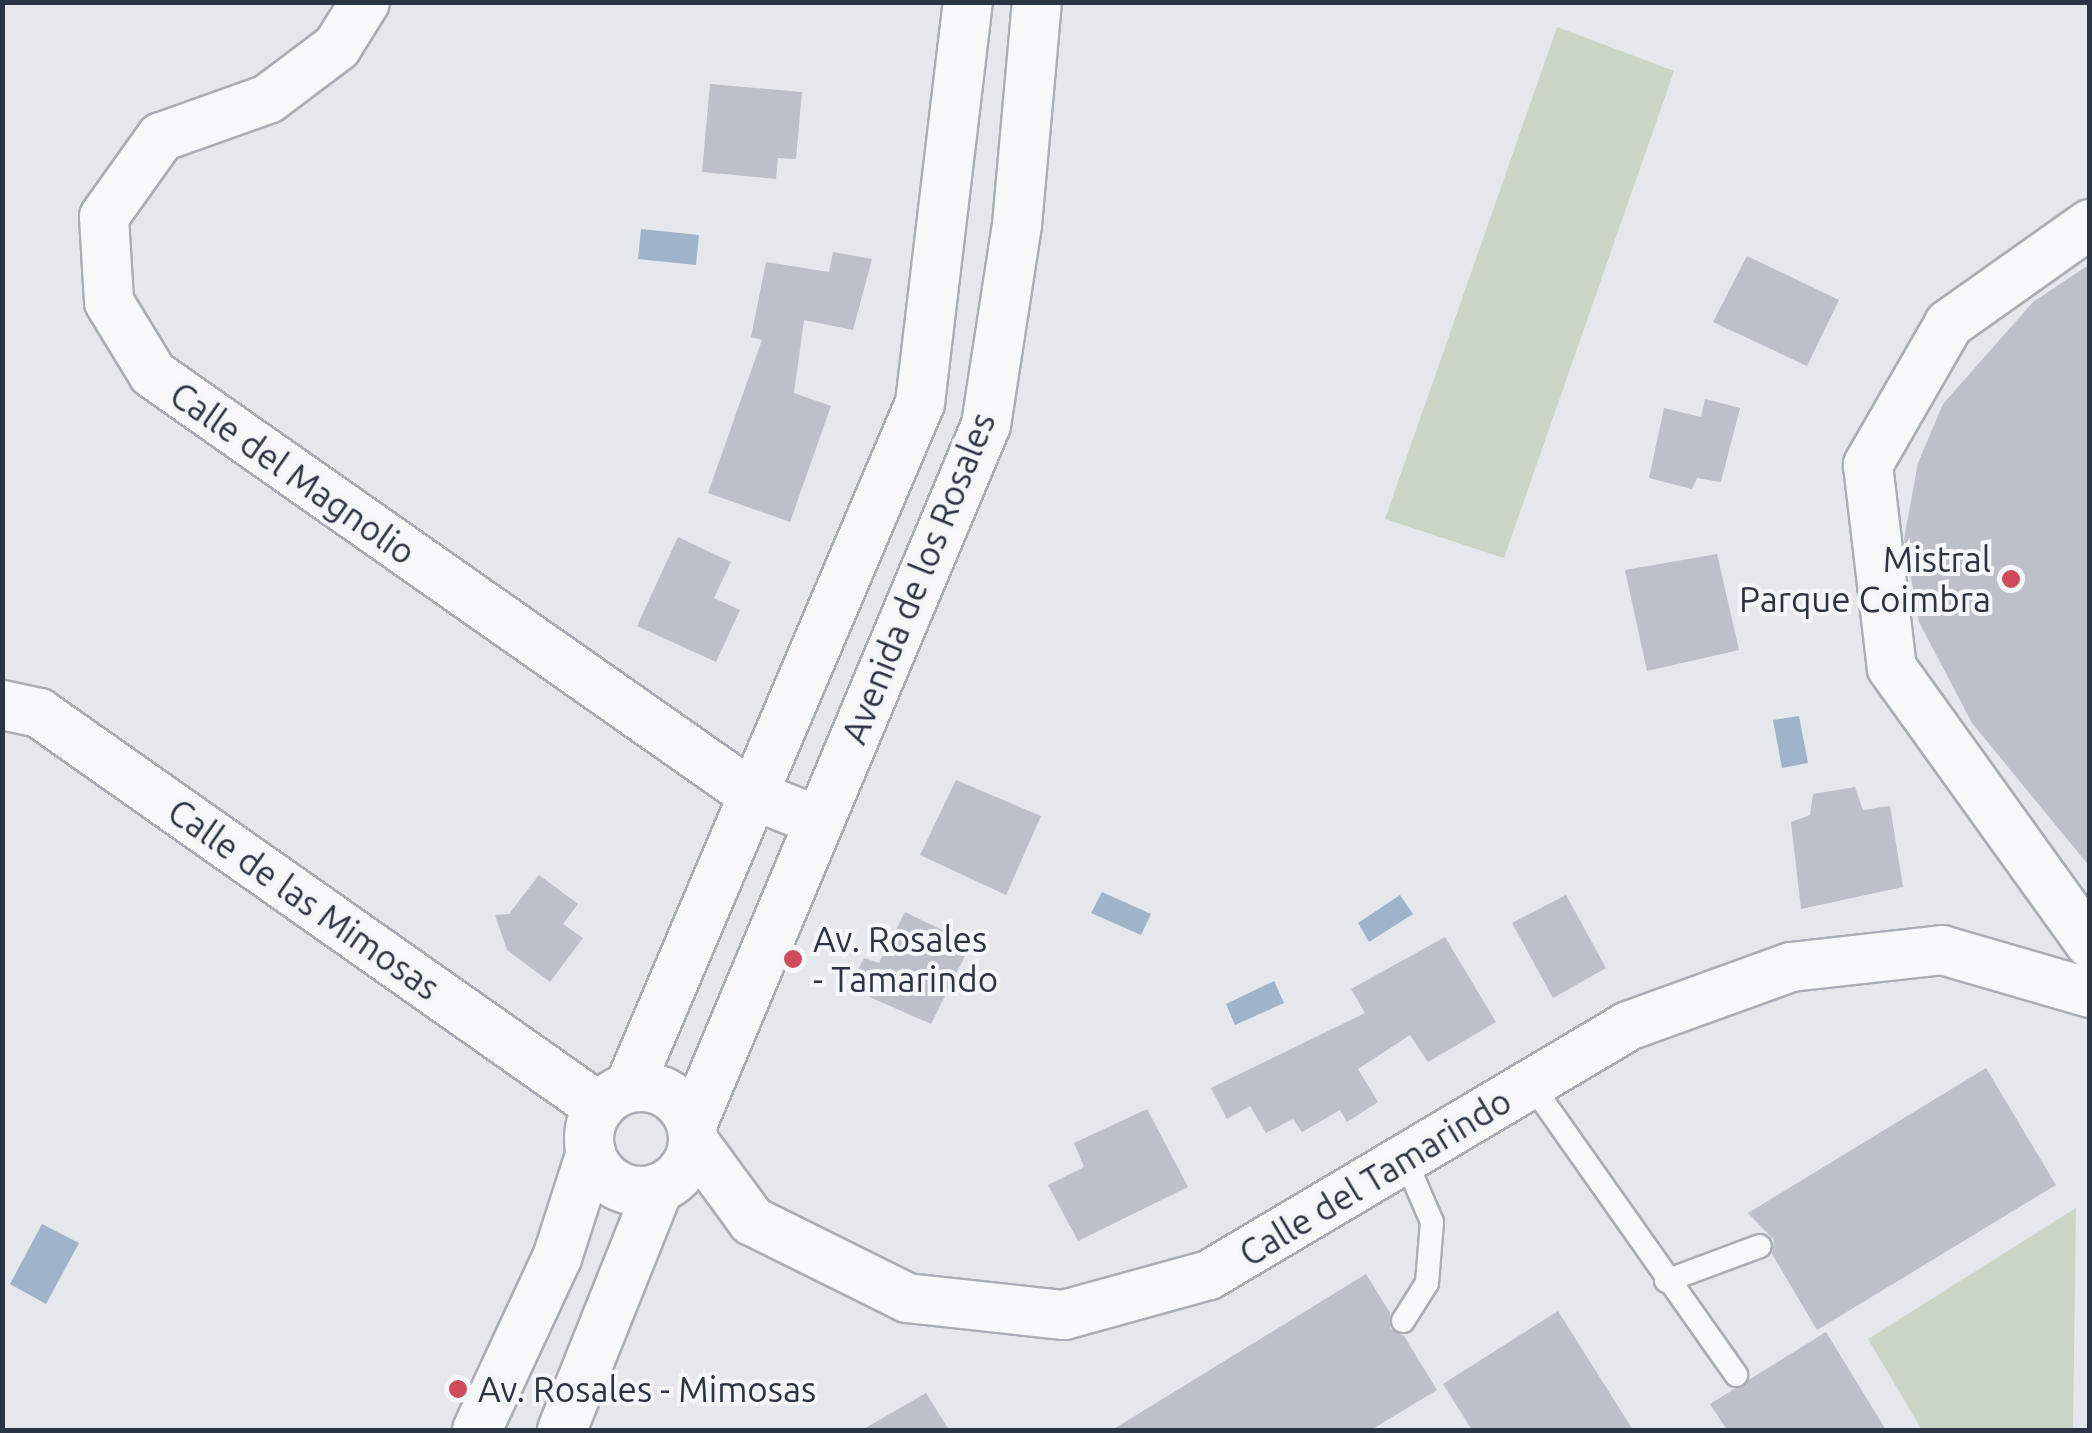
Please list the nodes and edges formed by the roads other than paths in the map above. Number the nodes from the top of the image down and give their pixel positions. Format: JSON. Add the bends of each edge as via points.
{"nodes":[{"id":1,"x":365,"y":2,"type":"edge"},
{"id":2,"x":968,"y":2,"type":"edge"},
{"id":3,"x":1038,"y":2,"type":"edge"},
{"id":4,"x":2090,"y":224,"type":"edge"},
{"id":5,"x":2,"y":705,"type":"edge"},
{"id":6,"x":753,"y":795,"type":"junction"},
{"id":7,"x":818,"y":821,"type":"junction"},
{"id":8,"x":2090,"y":944,"type":"edge"},
{"id":9,"x":2090,"y":993,"type":"edge"},
{"id":10,"x":1531,"y":1084,"type":"junction"},
{"id":11,"x":606,"y":1116,"type":"junction"},
{"id":12,"x":693,"y":1134,"type":"junction"},
{"id":13,"x":1405,"y":1159,"type":"junction"},
{"id":14,"x":659,"y":1188,"type":"junction"},
{"id":15,"x":1760,"y":1246,"type":"dead end"},
{"id":16,"x":1666,"y":1281,"type":"junction"},
{"id":17,"x":1402,"y":1320,"type":"dead end"},
{"id":18,"x":1736,"y":1375,"type":"dead end"},
{"id":19,"x":477,"y":1430,"type":"edge"},
{"id":20,"x":562,"y":1430,"type":"edge"}],
"edges":[{"from":1,"to":6,"type":"street","name":"Calle del Magnolio","via":[[337,48],[268,99],[161,137],[104,217],[109,302],[153,374]]},
{"from":2,"to":6,"type":"street","name":"Avenida de los Rosales","via":[[920,402]]},
{"from":3,"to":7,"type":"street","name":"Avenida de los Rosales","via":[[1018,225],[986,425]]},
{"from":4,"to":8,"type":"street","via":[[1950,324],[1868,465],[1892,668]]},
{"from":5,"to":11,"type":"street","name":"Calle de las Mimosas","via":[[39,714]]},
{"from":6,"to":7,"type":"street","name":"Calle del Magnolio"},
{"from":6,"to":11,"type":"street","name":"Avenida de los Rosales"},
{"from":7,"to":12,"type":"street","name":"Avenida de los Rosales"},
{"from":9,"to":10,"type":"street","name":"Calle del Tamarindo","via":[[1942,950],[1790,967],[1628,1026]]},
{"from":10,"to":13,"type":"street","name":"Calle del Tamarindo"},
{"from":10,"to":16,"type":"lane"},
{"from":11,"to":12,"type":"street","via":[[675,1098]]},
{"from":11,"to":14,"type":"street","via":[[609,1180]]},
{"from":11,"to":19,"type":"street","name":"Avenida de los Rosales","via":[[557,1258]]},
{"from":12,"to":13,"type":"street","name":"Calle del Tamarindo","via":[[752,1221],[908,1298],[1064,1315],[1209,1276]]},
{"from":12,"to":14,"type":"street","via":[[683,1170]]},
{"from":13,"to":17,"type":"lane","via":[[1432,1222],[1428,1283]]},
{"from":14,"to":20,"type":"street"},
{"from":15,"to":16,"type":"lane"},
{"from":16,"to":18,"type":"lane"}]}
